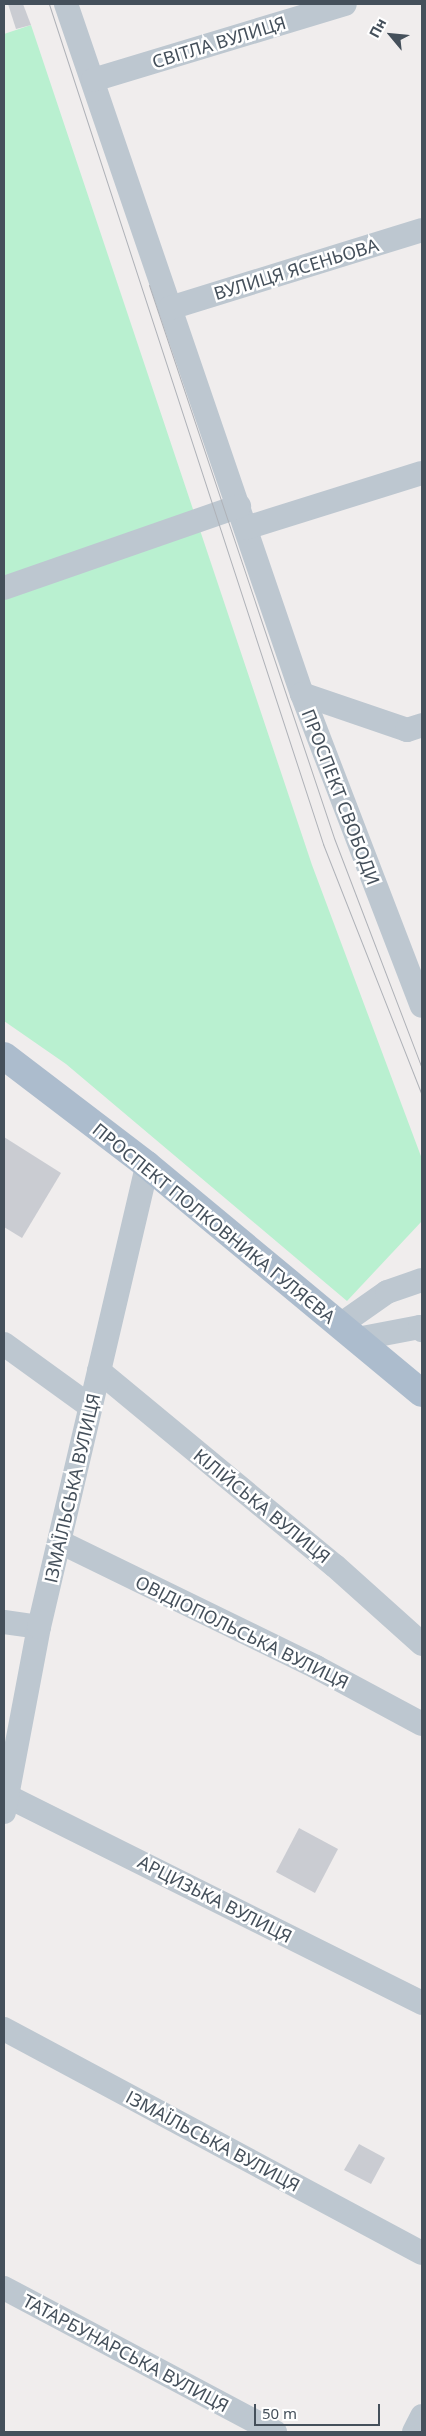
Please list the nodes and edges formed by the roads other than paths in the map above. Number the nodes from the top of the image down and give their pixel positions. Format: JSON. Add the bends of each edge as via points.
{"nodes":[{"id":1,"x":66,"y":4,"type":"edge"},
{"id":2,"x":345,"y":4,"type":"edge"},
{"id":3,"x":92,"y":80,"type":"junction"},
{"id":4,"x":422,"y":230,"type":"edge"},
{"id":5,"x":170,"y":308,"type":"junction"},
{"id":6,"x":422,"y":473,"type":"edge"},
{"id":7,"x":243,"y":517,"type":"junction"},
{"id":8,"x":4,"y":588,"type":"edge"},
{"id":9,"x":302,"y":694,"type":"junction"},
{"id":10,"x":422,"y":725,"type":"edge"},
{"id":11,"x":422,"y":1006,"type":"edge"},
{"id":12,"x":4,"y":1056,"type":"edge"},
{"id":13,"x":147,"y":1165,"type":"junction"},
{"id":14,"x":422,"y":1280,"type":"edge"},
{"id":15,"x":422,"y":1330,"type":"edge"},
{"id":16,"x":348,"y":1332,"type":"junction"},
{"id":17,"x":4,"y":1344,"type":"edge"},
{"id":18,"x":99,"y":1371,"type":"junction"},
{"id":19,"x":422,"y":1393,"type":"edge"},
{"id":20,"x":91,"y":1407,"type":"junction"},
{"id":21,"x":60,"y":1542,"type":"junction"},
{"id":22,"x":4,"y":1622,"type":"edge"},
{"id":23,"x":40,"y":1627,"type":"junction"},
{"id":24,"x":422,"y":1644,"type":"edge"},
{"id":25,"x":422,"y":1724,"type":"edge"},
{"id":26,"x":5,"y":1804,"type":"edge"},
{"id":27,"x":422,"y":2003,"type":"edge"},
{"id":28,"x":4,"y":2029,"type":"edge"},
{"id":29,"x":422,"y":2253,"type":"edge"},
{"id":30,"x":4,"y":2288,"type":"edge"},
{"id":31,"x":422,"y":2416,"type":"edge"},
{"id":32,"x":274,"y":2432,"type":"edge"},
{"id":33,"x":414,"y":2432,"type":"edge"}],
"edges":[{"from":1,"to":3,"type":"street","name":"ПРОСПЕКТ СВОБОДИ"},
{"from":2,"to":3,"type":"street","name":"СВІТЛА ВУЛИЦЯ"},
{"from":3,"to":5,"type":"street","name":"ПРОСПЕКТ СВОБОДИ"},
{"from":4,"to":5,"type":"street","name":"ВУЛИЦЯ ЯСЕНЬОВА"},
{"from":5,"to":7,"type":"street","name":"ПРОСПЕКТ СВОБОДИ"},
{"from":6,"to":7,"type":"street"},
{"from":7,"to":8,"type":"street"},
{"from":7,"to":9,"type":"street","name":"ПРОСПЕКТ СВОБОДИ"},
{"from":9,"to":10,"type":"street","via":[[407,730]]},
{"from":9,"to":11,"type":"street","name":"ПРОСПЕКТ СВОБОДИ"},
{"from":12,"to":13,"type":"main road","name":"ПРОСПЕКТ ПОЛКОВНИКА ГУЛЯЄВА"},
{"from":13,"to":16,"type":"main road","name":"ПРОСПЕКТ ПОЛКОВНИКА ГУЛЯЄВА"},
{"from":13,"to":18,"type":"street","name":"ІЗМАЇЛЬСЬКА ВУЛИЦЯ"},
{"from":14,"to":16,"type":"street","via":[[386,1292]]},
{"from":15,"to":16,"type":"street","via":[[420,1327]]},
{"from":16,"to":19,"type":"main road","name":"ПРОСПЕКТ ПОЛКОВНИКА ГУЛЯЄВА"},
{"from":17,"to":20,"type":"street"},
{"from":18,"to":20,"type":"street","name":"ІЗМАЇЛЬСЬКА ВУЛИЦЯ"},
{"from":18,"to":24,"type":"street","name":"КІЛІЙСЬКА ВУЛИЦЯ","via":[[335,1566]]},
{"from":20,"to":21,"type":"street","name":"ІЗМАЇЛЬСЬКА ВУЛИЦЯ"},
{"from":21,"to":23,"type":"street","name":"ІЗМАЇЛЬСЬКА ВУЛИЦЯ"},
{"from":21,"to":25,"type":"street","name":"ОВІДІОПОЛЬСЬКА ВУЛИЦЯ","via":[[316,1667]]},
{"from":22,"to":23,"type":"street"},
{"from":23,"to":26,"type":"street","name":"ІЗМАЇЛЬСЬКА ВУЛИЦЯ"},
{"from":26,"to":27,"type":"street","name":"АРЦИЗЬКА ВУЛИЦЯ"},
{"from":28,"to":29,"type":"street","name":"ІЗМАЇЛЬСЬКА ВУЛИЦЯ"},
{"from":30,"to":32,"type":"street","name":"ТАТАРБУНАРСЬКА ВУЛИЦЯ"},
{"from":31,"to":33,"type":"street"}]}
